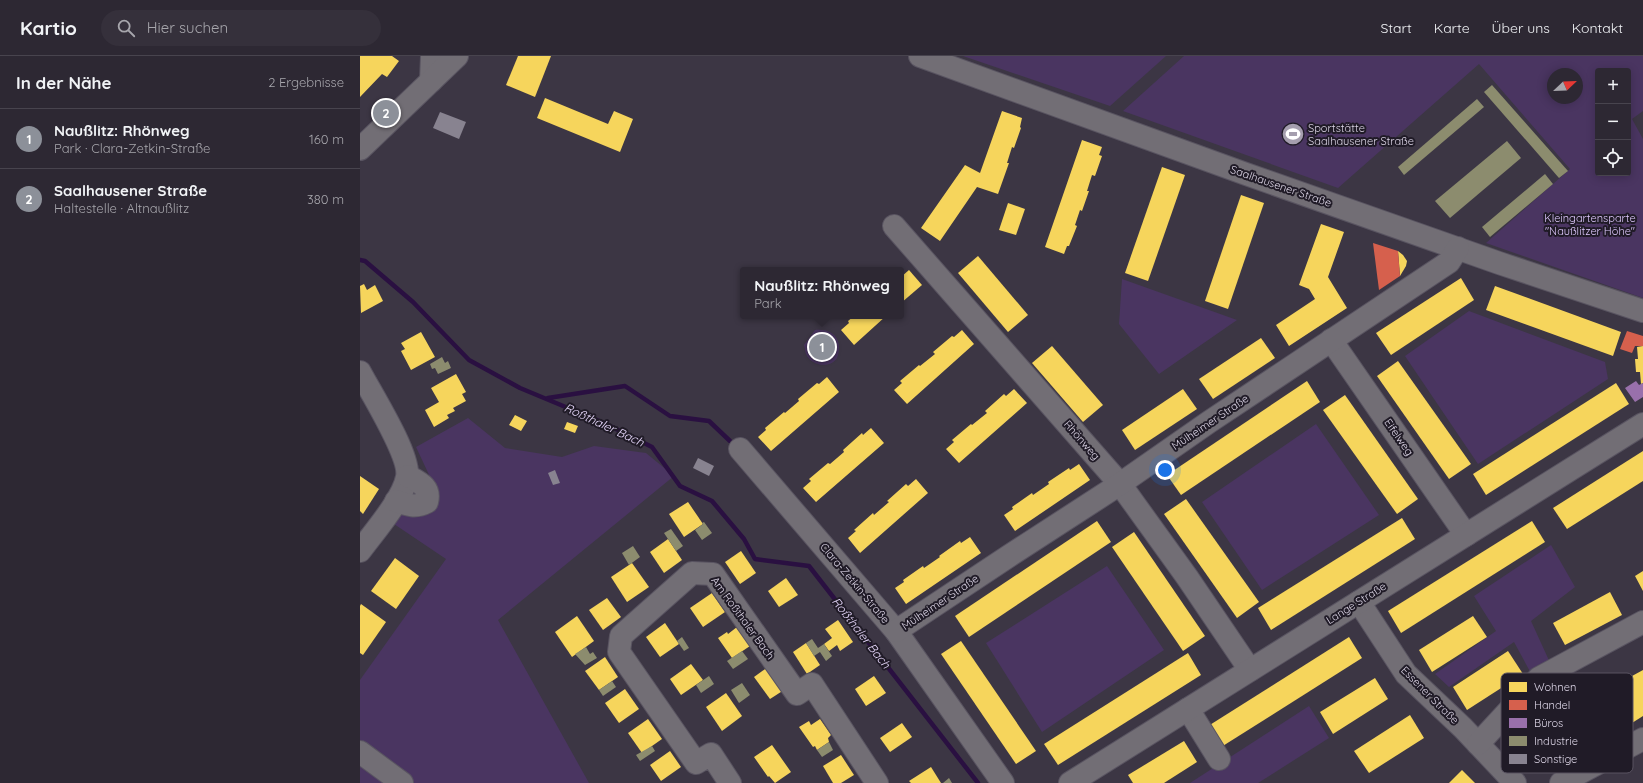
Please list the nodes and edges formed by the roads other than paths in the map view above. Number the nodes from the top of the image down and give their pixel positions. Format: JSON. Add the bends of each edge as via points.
{"nodes":[{"id":1,"x":432,"y":56,"type":"edge"},
{"id":2,"x":457,"y":56,"type":"edge"},
{"id":3,"x":920,"y":56,"type":"edge"},
{"id":4,"x":432,"y":81,"type":"junction"},
{"id":5,"x":360,"y":149,"type":"edge"},
{"id":6,"x":894,"y":226,"type":"dead end"},
{"id":7,"x":1458,"y":248,"type":"junction"},
{"id":8,"x":1643,"y":311,"type":"edge"},
{"id":9,"x":1332,"y":340,"type":"junction"},
{"id":10,"x":360,"y":372,"type":"edge"},
{"id":11,"x":1643,"y":424,"type":"edge"},
{"id":12,"x":740,"y":449,"type":"dead end"},
{"id":13,"x":1120,"y":484,"type":"junction"},
{"id":14,"x":1466,"y":535,"type":"junction"},
{"id":15,"x":360,"y":551,"type":"edge"},
{"id":16,"x":1359,"y":602,"type":"junction"},
{"id":17,"x":1643,"y":622,"type":"edge"},
{"id":18,"x":896,"y":631,"type":"junction"},
{"id":19,"x":1250,"y":670,"type":"junction"},
{"id":20,"x":1548,"y":673,"type":"edge"},
{"id":21,"x":1188,"y":709,"type":"junction"},
{"id":22,"x":1501,"y":719,"type":"edge"},
{"id":23,"x":1643,"y":739,"type":"edge"},
{"id":24,"x":1478,"y":744,"type":"junction"},
{"id":25,"x":1633,"y":744,"type":"edge"},
{"id":26,"x":360,"y":752,"type":"edge"},
{"id":27,"x":1219,"y":759,"type":"dead end"},
{"id":28,"x":1501,"y":768,"type":"edge"},
{"id":29,"x":1506,"y":773,"type":"edge"},
{"id":30,"x":1580,"y":773,"type":"edge"},
{"id":31,"x":402,"y":783,"type":"edge"},
{"id":32,"x":730,"y":783,"type":"edge"},
{"id":33,"x":877,"y":783,"type":"edge"},
{"id":34,"x":1003,"y":783,"type":"edge"},
{"id":35,"x":1070,"y":783,"type":"edge"},
{"id":36,"x":1515,"y":783,"type":"edge"},
{"id":37,"x":1561,"y":783,"type":"edge"}],
"edges":[{"from":1,"to":4,"type":"street"},
{"from":2,"to":4,"type":"street"},
{"from":3,"to":7,"type":"street","name":"Saalhausener Straße","via":[[1174,149]]},
{"from":4,"to":5,"type":"street"},
{"from":6,"to":13,"type":"street","name":"Rhönweg"},
{"from":7,"to":8,"type":"street","name":"Saalhausener Straße"},
{"from":7,"to":9,"type":"street","name":"Mülheimer Straße","via":[[1449,262]]},
{"from":9,"to":13,"type":"street","name":"Mülheimer Straße"},
{"from":9,"to":14,"type":"street","name":"Eifelweg"},
{"from":10,"to":15,"type":"street","via":[[402,450],[408,476],[396,501]]},
{"from":11,"to":14,"type":"street","name":"Lange Straße"},
{"from":12,"to":18,"type":"street","name":"Clara-Zetkin-Straße"},
{"from":13,"to":18,"type":"street","name":"Mülheimer Straße"},
{"from":13,"to":19,"type":"street","name":"Rhönweg","via":[[1187,576]]},
{"from":14,"to":16,"type":"street","name":"Lange Straße"},
{"from":16,"to":19,"type":"street","name":"Lange Straße"},
{"from":16,"to":24,"type":"street","name":"Essener Straße","via":[[1406,674]]},
{"from":17,"to":20,"type":"street"},
{"from":18,"to":34,"type":"street","name":"Clara-Zetkin-Straße"},
{"from":19,"to":21,"type":"street","name":"Lange Straße"},
{"from":21,"to":27,"type":"street"},
{"from":21,"to":35,"type":"street","name":"Lange Straße"},
{"from":22,"to":24,"type":"street"},
{"from":23,"to":25,"type":"street"},
{"from":24,"to":28,"type":"street","name":"Essener Straße"},
{"from":26,"to":31,"type":"street"},
{"from":29,"to":36,"type":"street","name":"Essener Straße"},
{"from":30,"to":37,"type":"street"},
{"from":32,"to":33,"type":"street","name":"Am Roßthaler Bach","via":[[711,754],[696,763],[619,652],[621,636],[692,573],[713,574],[797,694],[812,684]]}]}
